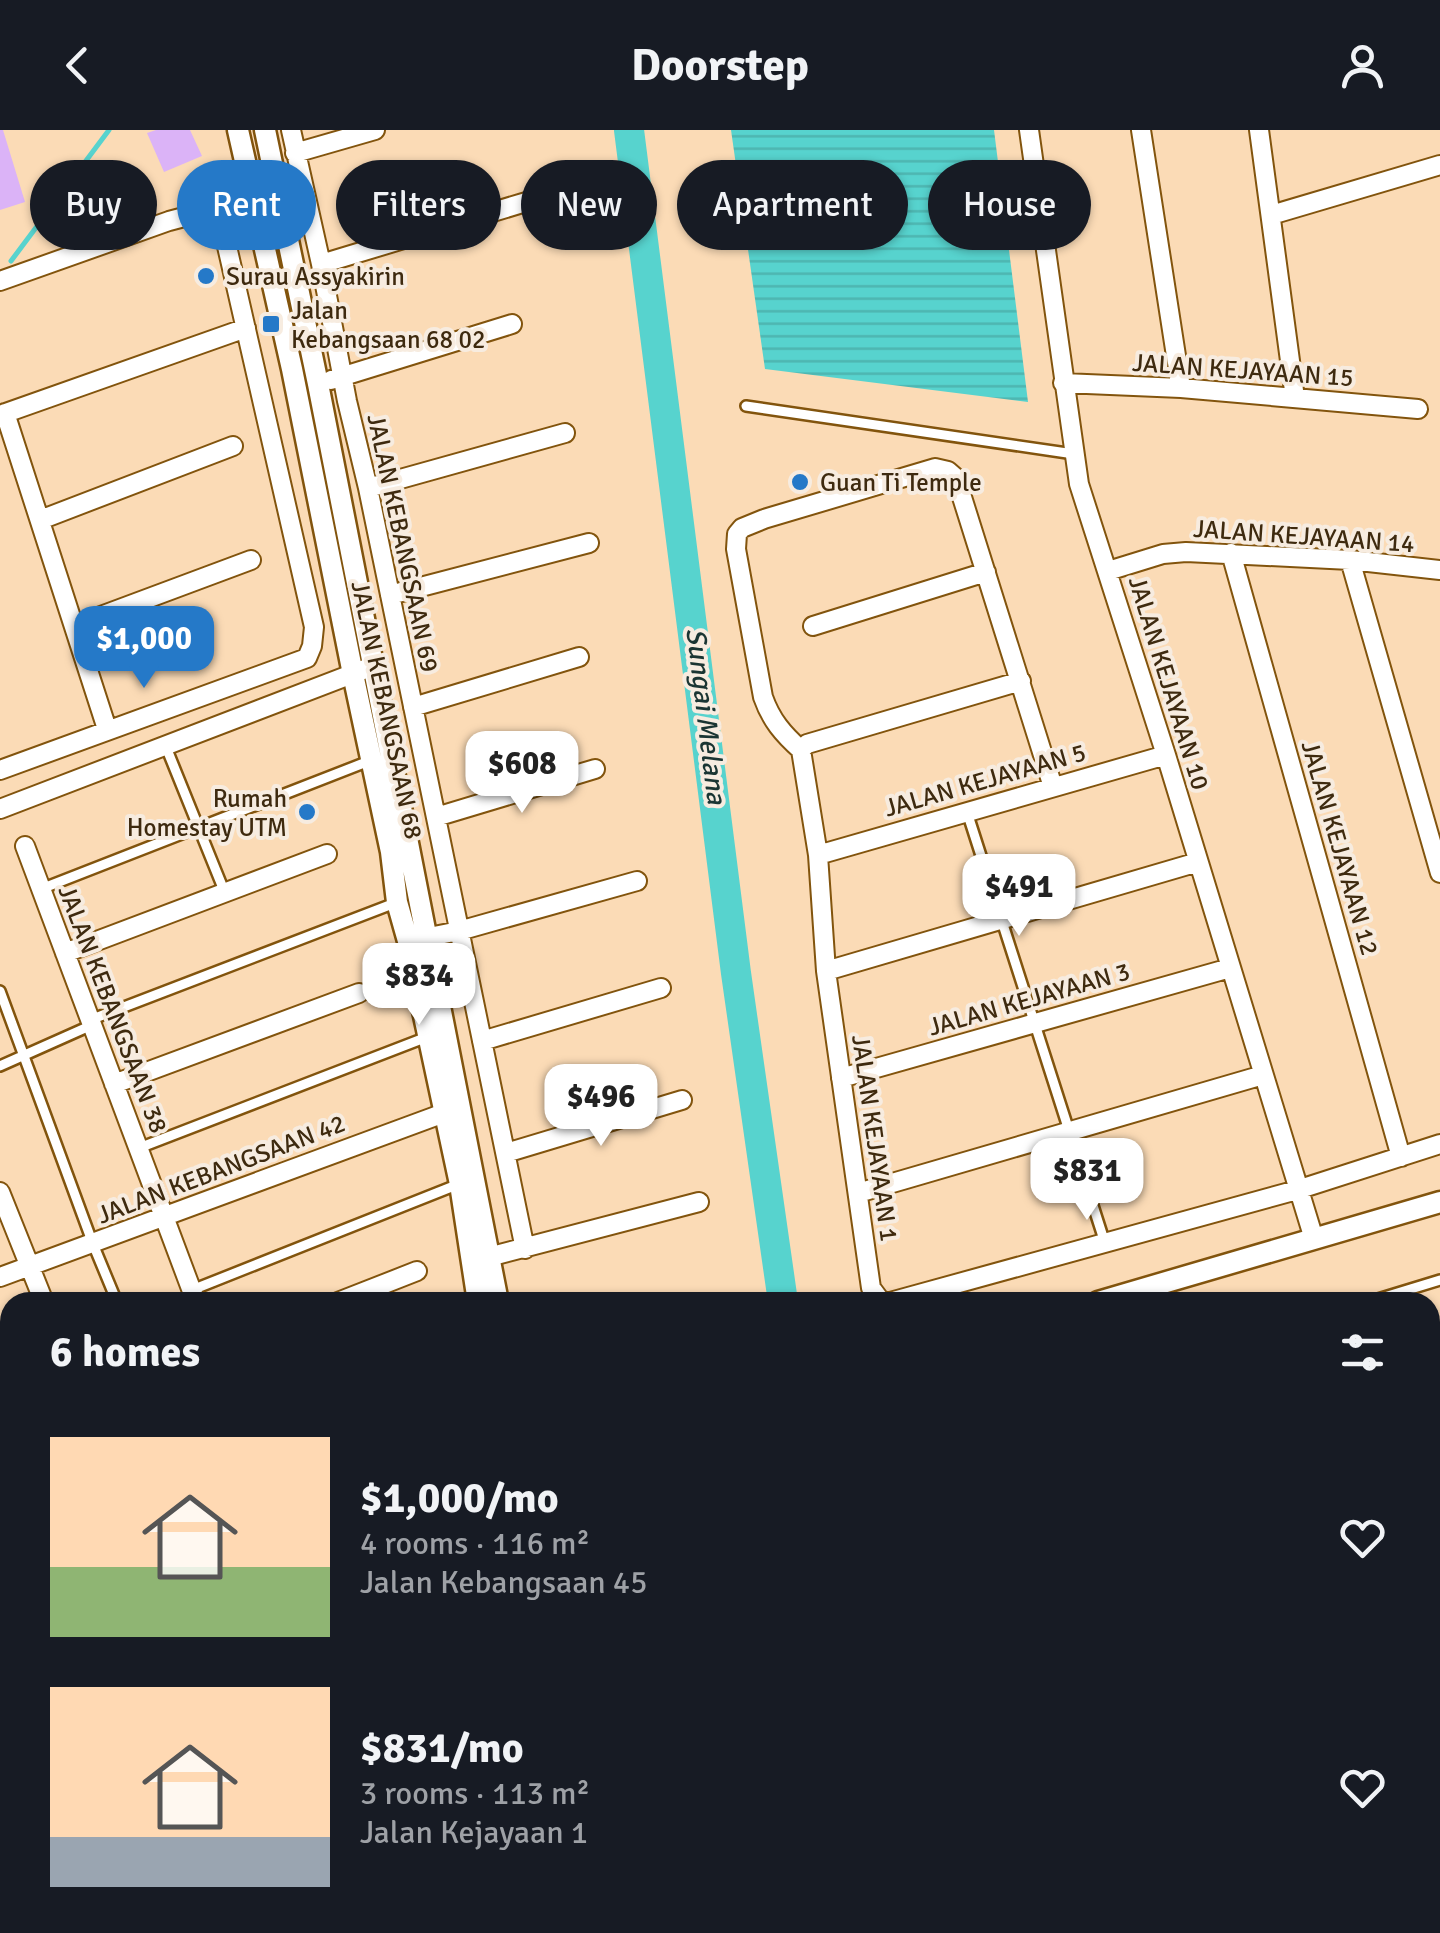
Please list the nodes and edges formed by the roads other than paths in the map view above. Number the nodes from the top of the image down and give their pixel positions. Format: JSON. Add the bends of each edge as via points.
{"nodes":[{"id":1,"x":238,"y":130,"type":"edge"},
{"id":2,"x":264,"y":130,"type":"edge"},
{"id":3,"x":291,"y":130,"type":"edge"},
{"id":4,"x":375,"y":130,"type":"edge"},
{"id":5,"x":1030,"y":130,"type":"edge"},
{"id":6,"x":1141,"y":130,"type":"edge"},
{"id":7,"x":1259,"y":130,"type":"edge"},
{"id":8,"x":295,"y":153,"type":"junction"},
{"id":9,"x":245,"y":160,"type":"edge"},
{"id":10,"x":271,"y":160,"type":"edge"},
{"id":11,"x":1440,"y":165,"type":"edge"},
{"id":12,"x":521,"y":204,"type":"edge"},
{"id":13,"x":1271,"y":216,"type":"junction"},
{"id":14,"x":177,"y":219,"type":"edge"},
{"id":15,"x":228,"y":250,"type":"edge"},
{"id":16,"x":265,"y":250,"type":"edge"},
{"id":17,"x":291,"y":250,"type":"edge"},
{"id":18,"x":320,"y":264,"type":"junction"},
{"id":19,"x":0,"y":282,"type":"edge"},
{"id":20,"x":512,"y":324,"type":"dead end"},
{"id":21,"x":246,"y":328,"type":"junction"},
{"id":22,"x":342,"y":377,"type":"junction"},
{"id":23,"x":1063,"y":383,"type":"junction"},
{"id":24,"x":318,"y":384,"type":"junction"},
{"id":25,"x":1181,"y":388,"type":"junction"},
{"id":26,"x":1295,"y":398,"type":"junction"},
{"id":27,"x":746,"y":406,"type":"dead end"},
{"id":28,"x":1418,"y":409,"type":"dead end"},
{"id":29,"x":3,"y":414,"type":"edge"},
{"id":30,"x":565,"y":432,"type":"dead end"},
{"id":31,"x":232,"y":446,"type":"dead end"},
{"id":32,"x":1074,"y":454,"type":"junction"},
{"id":33,"x":368,"y":488,"type":"junction"},
{"id":34,"x":40,"y":520,"type":"junction"},
{"id":35,"x":590,"y":543,"type":"dead end"},
{"id":36,"x":1231,"y":553,"type":"junction"},
{"id":37,"x":251,"y":560,"type":"dead end"},
{"id":38,"x":1350,"y":560,"type":"junction"},
{"id":39,"x":1108,"y":570,"type":"junction"},
{"id":40,"x":1440,"y":570,"type":"edge"},
{"id":41,"x":986,"y":572,"type":"junction"},
{"id":42,"x":390,"y":595,"type":"junction"},
{"id":43,"x":74,"y":626,"type":"junction"},
{"id":44,"x":813,"y":626,"type":"dead end"},
{"id":45,"x":579,"y":657,"type":"dead end"},
{"id":46,"x":363,"y":670,"type":"junction"},
{"id":47,"x":1021,"y":681,"type":"junction"},
{"id":48,"x":414,"y":707,"type":"junction"},
{"id":49,"x":107,"y":730,"type":"junction"},
{"id":50,"x":165,"y":745,"type":"junction"},
{"id":51,"x":801,"y":750,"type":"junction"},
{"id":52,"x":1166,"y":755,"type":"junction"},
{"id":53,"x":372,"y":760,"type":"junction"},
{"id":54,"x":2,"y":762,"type":"edge"},
{"id":55,"x":595,"y":769,"type":"dead end"},
{"id":56,"x":1054,"y":787,"type":"junction"},
{"id":57,"x":0,"y":808,"type":"edge"},
{"id":58,"x":966,"y":811,"type":"junction"},
{"id":59,"x":436,"y":818,"type":"junction"},
{"id":60,"x":198,"y":826,"type":"junction"},
{"id":61,"x":25,"y":846,"type":"dead end"},
{"id":62,"x":327,"y":854,"type":"dead end"},
{"id":63,"x":818,"y":854,"type":"junction"},
{"id":64,"x":1198,"y":862,"type":"junction"},
{"id":65,"x":1440,"y":872,"type":"edge"},
{"id":66,"x":637,"y":880,"type":"dead end"},
{"id":67,"x":41,"y":889,"type":"junction"},
{"id":68,"x":225,"y":893,"type":"junction"},
{"id":69,"x":397,"y":902,"type":"junction"},
{"id":70,"x":1001,"y":920,"type":"junction"},
{"id":71,"x":459,"y":930,"type":"junction"},
{"id":72,"x":417,"y":939,"type":"junction"},
{"id":73,"x":65,"y":953,"type":"junction"},
{"id":74,"x":1230,"y":968,"type":"junction"},
{"id":75,"x":826,"y":971,"type":"junction"},
{"id":76,"x":661,"y":988,"type":"dead end"},
{"id":77,"x":0,"y":991,"type":"edge"},
{"id":78,"x":358,"y":993,"type":"dead end"},
{"id":79,"x":91,"y":1022,"type":"junction"},
{"id":80,"x":1035,"y":1023,"type":"junction"},
{"id":81,"x":429,"y":1036,"type":"junction"},
{"id":82,"x":482,"y":1041,"type":"junction"},
{"id":83,"x":25,"y":1056,"type":"junction"},
{"id":84,"x":0,"y":1066,"type":"edge"},
{"id":85,"x":1262,"y":1076,"type":"junction"},
{"id":86,"x":841,"y":1078,"type":"junction"},
{"id":87,"x":114,"y":1084,"type":"junction"},
{"id":88,"x":682,"y":1100,"type":"dead end"},
{"id":89,"x":452,"y":1110,"type":"junction"},
{"id":90,"x":1069,"y":1131,"type":"junction"},
{"id":91,"x":1440,"y":1144,"type":"edge"},
{"id":92,"x":138,"y":1148,"type":"junction"},
{"id":93,"x":506,"y":1153,"type":"junction"},
{"id":94,"x":1401,"y":1156,"type":"junction"},
{"id":95,"x":460,"y":1184,"type":"junction"},
{"id":96,"x":1297,"y":1190,"type":"junction"},
{"id":97,"x":0,"y":1192,"type":"edge"},
{"id":98,"x":858,"y":1193,"type":"junction"},
{"id":99,"x":699,"y":1202,"type":"dead end"},
{"id":100,"x":1440,"y":1203,"type":"edge"},
{"id":101,"x":165,"y":1218,"type":"junction"},
{"id":102,"x":1314,"y":1239,"type":"junction"},
{"id":103,"x":1105,"y":1243,"type":"junction"},
{"id":104,"x":92,"y":1244,"type":"junction"},
{"id":105,"x":525,"y":1249,"type":"junction"},
{"id":106,"x":480,"y":1259,"type":"junction"},
{"id":107,"x":30,"y":1267,"type":"junction"},
{"id":108,"x":418,"y":1271,"type":"dead end"},
{"id":109,"x":0,"y":1278,"type":"edge"},
{"id":110,"x":1440,"y":1280,"type":"edge"},
{"id":111,"x":40,"y":1292,"type":"edge"},
{"id":112,"x":113,"y":1292,"type":"edge"},
{"id":113,"x":193,"y":1292,"type":"edge"},
{"id":114,"x":204,"y":1292,"type":"edge"},
{"id":115,"x":364,"y":1292,"type":"edge"},
{"id":116,"x":478,"y":1292,"type":"edge"},
{"id":117,"x":494,"y":1292,"type":"edge"},
{"id":118,"x":874,"y":1292,"type":"edge"},
{"id":119,"x":926,"y":1292,"type":"edge"},
{"id":120,"x":1151,"y":1292,"type":"edge"},
{"id":121,"x":1401,"y":1292,"type":"edge"}],
"edges":[{"from":1,"to":9,"type":"street","name":"JALAN KEBANGSAAN 68"},
{"from":2,"to":10,"type":"street","name":"JALAN KEBANGSAAN 68"},
{"from":3,"to":8,"type":"street","name":"JALAN KEBANGSAAN 69"},
{"from":4,"to":8,"type":"street"},
{"from":5,"to":23,"type":"street","name":"JALAN KEJAYAAN 10"},
{"from":6,"to":25,"type":"street"},
{"from":7,"to":13,"type":"street"},
{"from":8,"to":18,"type":"street","name":"JALAN KEBANGSAAN 69"},
{"from":11,"to":13,"type":"street"},
{"from":12,"to":18,"type":"street"},
{"from":13,"to":26,"type":"street"},
{"from":14,"to":19,"type":"street"},
{"from":15,"to":21,"type":"street"},
{"from":16,"to":46,"type":"street","name":"JALAN KEBANGSAAN 68"},
{"from":17,"to":24,"type":"street","name":"JALAN KEBANGSAAN 68"},
{"from":18,"to":22,"type":"street","name":"JALAN KEBANGSAAN 69"},
{"from":20,"to":22,"type":"street"},
{"from":21,"to":29,"type":"street"},
{"from":21,"to":49,"type":"street","via":[[314,627],[312,646],[306,658]]},
{"from":22,"to":24,"type":"street"},
{"from":22,"to":33,"type":"street","name":"JALAN KEBANGSAAN 69"},
{"from":23,"to":25,"type":"street","name":"JALAN KEJAYAAN 15"},
{"from":23,"to":32,"type":"street","name":"JALAN KEJAYAAN 10"},
{"from":24,"to":46,"type":"street","name":"JALAN KEBANGSAAN 68"},
{"from":25,"to":26,"type":"street","name":"JALAN KEJAYAAN 15"},
{"from":26,"to":28,"type":"street","name":"JALAN KEJAYAAN 15"},
{"from":27,"to":32,"type":"lane"},
{"from":29,"to":34,"type":"street"},
{"from":30,"to":33,"type":"street"},
{"from":31,"to":34,"type":"street"},
{"from":32,"to":39,"type":"street","name":"JALAN KEJAYAAN 10"},
{"from":33,"to":42,"type":"street","name":"JALAN KEBANGSAAN 69"},
{"from":34,"to":43,"type":"street"},
{"from":35,"to":42,"type":"street"},
{"from":36,"to":38,"type":"street","name":"JALAN KEJAYAAN 14"},
{"from":36,"to":39,"type":"street","name":"JALAN KEJAYAAN 14","via":[[1163,554]]},
{"from":36,"to":94,"type":"street","name":"JALAN KEJAYAAN 12"},
{"from":37,"to":43,"type":"street"},
{"from":38,"to":40,"type":"street","name":"JALAN KEJAYAAN 14"},
{"from":38,"to":65,"type":"street"},
{"from":39,"to":52,"type":"street","name":"JALAN KEJAYAAN 10"},
{"from":41,"to":44,"type":"street"},
{"from":41,"to":47,"type":"street"},
{"from":41,"to":51,"type":"street","via":[[956,478],[936,468],[742,528],[736,548],[763,697],[778,728]]},
{"from":42,"to":48,"type":"street","name":"JALAN KEBANGSAAN 69"},
{"from":43,"to":49,"type":"street"},
{"from":45,"to":48,"type":"street"},
{"from":46,"to":50,"type":"street"},
{"from":46,"to":53,"type":"street","name":"JALAN KEBANGSAAN 68"},
{"from":46,"to":72,"type":"street","name":"JALAN KEBANGSAAN 68"},
{"from":47,"to":51,"type":"street"},
{"from":47,"to":56,"type":"street"},
{"from":48,"to":59,"type":"street","name":"JALAN KEBANGSAAN 69"},
{"from":49,"to":54,"type":"street"},
{"from":50,"to":57,"type":"street"},
{"from":50,"to":60,"type":"lane"},
{"from":51,"to":63,"type":"street"},
{"from":52,"to":56,"type":"street","name":"JALAN KEJAYAAN 5"},
{"from":52,"to":64,"type":"street","name":"JALAN KEJAYAAN 10"},
{"from":53,"to":60,"type":"lane"},
{"from":53,"to":69,"type":"street","name":"JALAN KEBANGSAAN 68"},
{"from":55,"to":59,"type":"street"},
{"from":56,"to":58,"type":"street","name":"JALAN KEJAYAAN 5"},
{"from":58,"to":63,"type":"street","name":"JALAN KEJAYAAN 5"},
{"from":58,"to":70,"type":"lane"},
{"from":59,"to":71,"type":"street","name":"JALAN KEBANGSAAN 69"},
{"from":60,"to":67,"type":"lane"},
{"from":60,"to":68,"type":"lane"},
{"from":61,"to":67,"type":"street","name":"JALAN KEBANGSAAN 38"},
{"from":62,"to":68,"type":"street"},
{"from":63,"to":75,"type":"street","name":"JALAN KEJAYAAN 1"},
{"from":64,"to":70,"type":"street"},
{"from":64,"to":74,"type":"street","name":"JALAN KEJAYAAN 10"},
{"from":66,"to":71,"type":"street"},
{"from":67,"to":73,"type":"street","name":"JALAN KEBANGSAAN 38"},
{"from":68,"to":73,"type":"street"},
{"from":69,"to":72,"type":"street","name":"JALAN KEBANGSAAN 68"},
{"from":69,"to":79,"type":"lane"},
{"from":70,"to":75,"type":"street"},
{"from":70,"to":80,"type":"lane"},
{"from":71,"to":72,"type":"street"},
{"from":71,"to":82,"type":"street","name":"JALAN KEBANGSAAN 69"},
{"from":72,"to":81,"type":"street","name":"JALAN KEBANGSAAN 68"},
{"from":72,"to":89,"type":"street","name":"JALAN KEBANGSAAN 68"},
{"from":73,"to":79,"type":"street","name":"JALAN KEBANGSAAN 38"},
{"from":74,"to":80,"type":"street","name":"JALAN KEJAYAAN 3"},
{"from":74,"to":85,"type":"street","name":"JALAN KEJAYAAN 10"},
{"from":75,"to":86,"type":"street","name":"JALAN KEJAYAAN 1"},
{"from":76,"to":82,"type":"street"},
{"from":77,"to":83,"type":"lane"},
{"from":78,"to":87,"type":"street"},
{"from":79,"to":83,"type":"lane"},
{"from":79,"to":87,"type":"street","name":"JALAN KEBANGSAAN 38"},
{"from":80,"to":86,"type":"street","name":"JALAN KEJAYAAN 3"},
{"from":80,"to":90,"type":"lane"},
{"from":81,"to":89,"type":"street","name":"JALAN KEBANGSAAN 68"},
{"from":81,"to":92,"type":"lane"},
{"from":82,"to":93,"type":"street","name":"JALAN KEBANGSAAN 69"},
{"from":83,"to":84,"type":"lane"},
{"from":83,"to":104,"type":"lane"},
{"from":85,"to":90,"type":"street"},
{"from":85,"to":96,"type":"street","name":"JALAN KEJAYAAN 10"},
{"from":86,"to":98,"type":"street","name":"JALAN KEJAYAAN 1"},
{"from":87,"to":92,"type":"street","name":"JALAN KEBANGSAAN 38"},
{"from":88,"to":93,"type":"street"},
{"from":89,"to":95,"type":"street","name":"JALAN KEBANGSAAN 68"},
{"from":89,"to":101,"type":"street","name":"JALAN KEBANGSAAN 42"},
{"from":89,"to":106,"type":"street","name":"JALAN KEBANGSAAN 68"},
{"from":90,"to":98,"type":"street"},
{"from":90,"to":103,"type":"lane"},
{"from":91,"to":94,"type":"street","name":"JALAN KEJAYAAN 1"},
{"from":92,"to":101,"type":"street","name":"JALAN KEBANGSAAN 38"},
{"from":93,"to":105,"type":"street","name":"JALAN KEBANGSAAN 69"},
{"from":94,"to":96,"type":"street","name":"JALAN KEJAYAAN 1"},
{"from":95,"to":106,"type":"street","name":"JALAN KEBANGSAAN 68"},
{"from":95,"to":114,"type":"lane"},
{"from":96,"to":102,"type":"street","name":"JALAN KEJAYAAN 10"},
{"from":96,"to":103,"type":"street","name":"JALAN KEJAYAAN 1"},
{"from":97,"to":107,"type":"street"},
{"from":98,"to":118,"type":"street","name":"JALAN KEJAYAAN 1"},
{"from":99,"to":105,"type":"street"},
{"from":100,"to":102,"type":"street"},
{"from":101,"to":104,"type":"street","name":"JALAN KEBANGSAAN 42"},
{"from":101,"to":113,"type":"street","name":"JALAN KEBANGSAAN 38"},
{"from":102,"to":120,"type":"street"},
{"from":103,"to":119,"type":"street","name":"JALAN KEJAYAAN 1"},
{"from":104,"to":107,"type":"street","name":"JALAN KEBANGSAAN 42"},
{"from":104,"to":112,"type":"lane"},
{"from":105,"to":106,"type":"street"},
{"from":106,"to":116,"type":"street","name":"JALAN KEBANGSAAN 68"},
{"from":106,"to":117,"type":"street","name":"JALAN KEBANGSAAN 68"},
{"from":107,"to":109,"type":"street","name":"JALAN KEBANGSAAN 42"},
{"from":107,"to":111,"type":"street"},
{"from":108,"to":115,"type":"street"},
{"from":110,"to":121,"type":"lane"}]}
